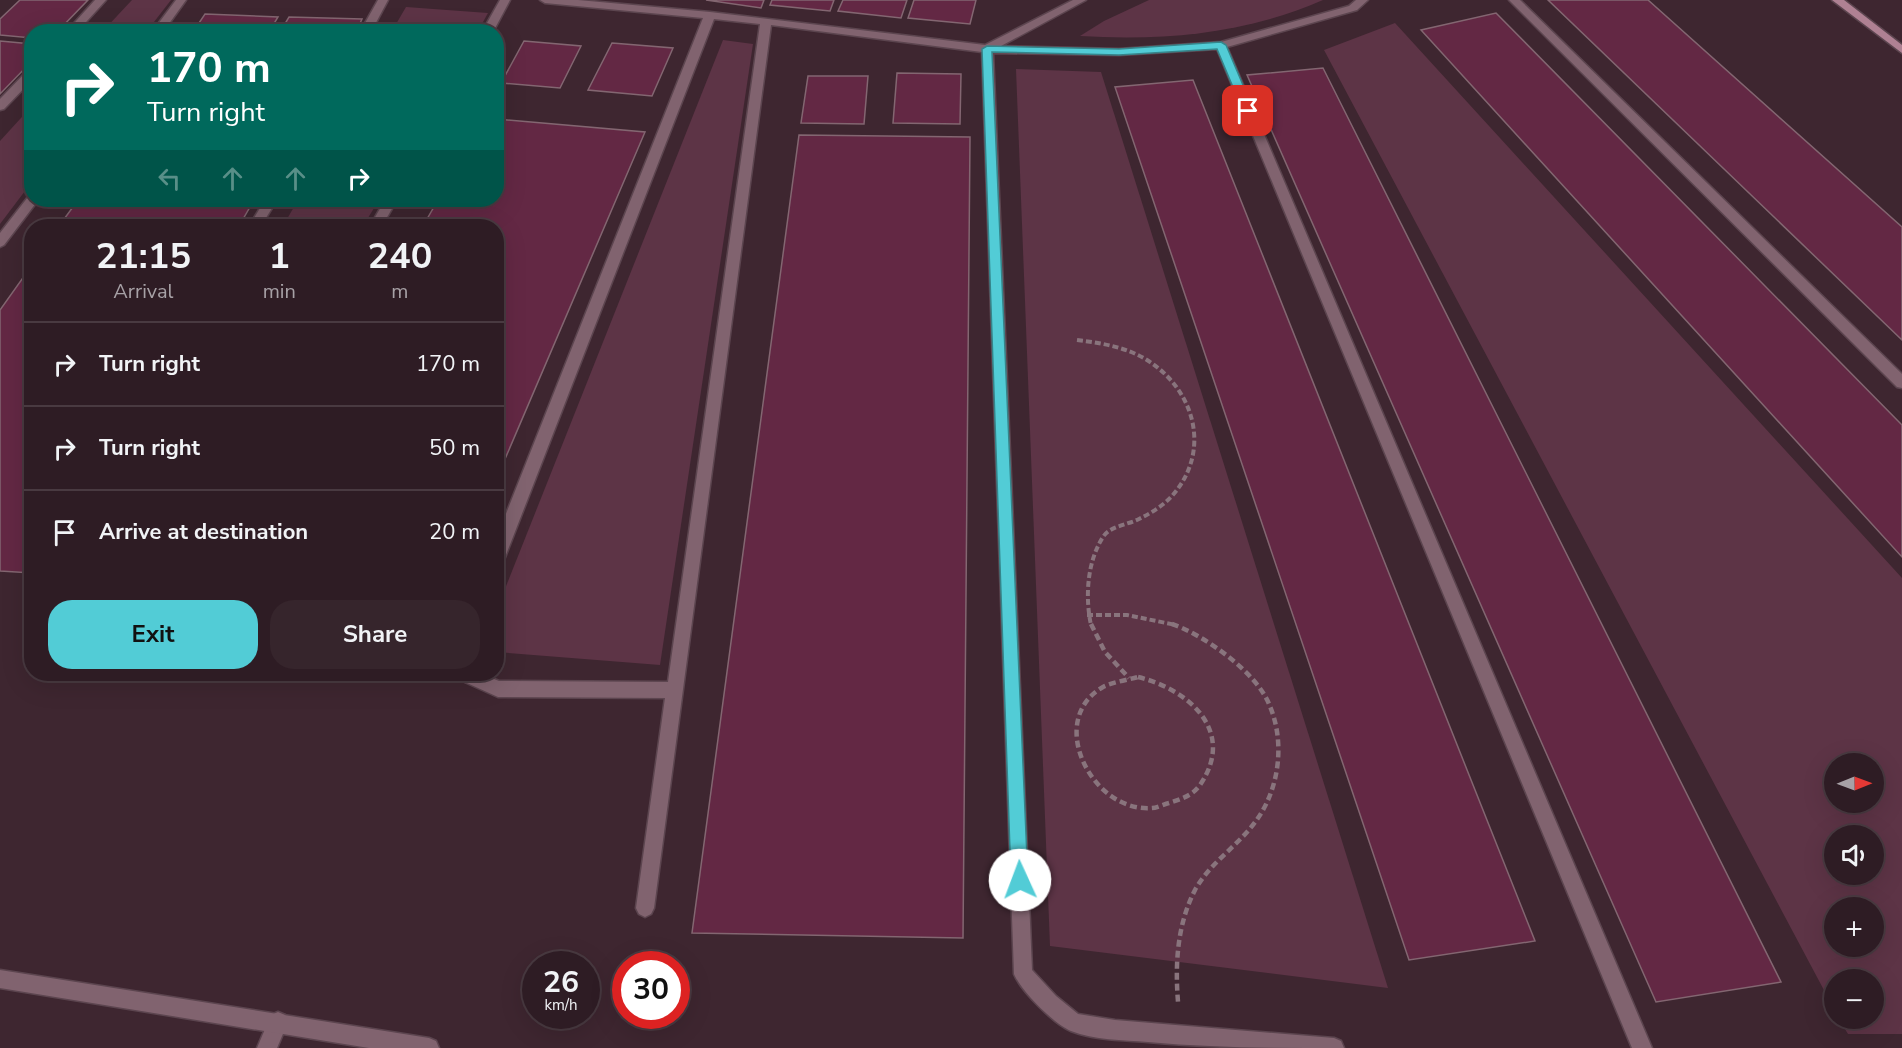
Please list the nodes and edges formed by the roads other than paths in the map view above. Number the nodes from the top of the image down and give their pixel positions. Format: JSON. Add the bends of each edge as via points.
{"nodes":[{"id":1,"x":101,"y":0,"type":"edge"},
{"id":2,"x":181,"y":0,"type":"edge"},
{"id":3,"x":383,"y":0,"type":"edge"},
{"id":4,"x":504,"y":0,"type":"edge"},
{"id":5,"x":545,"y":0,"type":"edge"},
{"id":6,"x":1081,"y":0,"type":"edge"},
{"id":7,"x":1363,"y":0,"type":"edge"},
{"id":8,"x":1514,"y":0,"type":"edge"},
{"id":9,"x":1837,"y":0,"type":"edge"},
{"id":10,"x":710,"y":15,"type":"junction"},
{"id":11,"x":765,"y":21,"type":"junction"},
{"id":12,"x":78,"y":24,"type":"edge"},
{"id":13,"x":164,"y":24,"type":"edge"},
{"id":14,"x":370,"y":24,"type":"edge"},
{"id":15,"x":491,"y":24,"type":"edge"},
{"id":16,"x":1221,"y":45,"type":"junction"},
{"id":17,"x":987,"y":49,"type":"junction"},
{"id":18,"x":1902,"y":50,"type":"edge"},
{"id":19,"x":24,"y":81,"type":"edge"},
{"id":20,"x":0,"y":106,"type":"edge"},
{"id":21,"x":27,"y":207,"type":"edge"},
{"id":22,"x":0,"y":242,"type":"edge"},
{"id":23,"x":1902,"y":383,"type":"edge"},
{"id":24,"x":504,"y":540,"type":"edge"},
{"id":25,"x":480,"y":681,"type":"edge"},
{"id":26,"x":674,"y":690,"type":"junction"},
{"id":27,"x":645,"y":908,"type":"dead end"},
{"id":28,"x":0,"y":980,"type":"edge"},
{"id":29,"x":278,"y":1022,"type":"junction"},
{"id":30,"x":267,"y":1048,"type":"edge"},
{"id":31,"x":429,"y":1048,"type":"edge"},
{"id":32,"x":1334,"y":1048,"type":"edge"},
{"id":33,"x":1642,"y":1048,"type":"edge"}],
"edges":[{"from":1,"to":12,"type":"street"},
{"from":2,"to":13,"type":"street"},
{"from":3,"to":14,"type":"street"},
{"from":4,"to":15,"type":"street"},
{"from":5,"to":10,"type":"street"},
{"from":6,"to":17,"type":"street"},
{"from":7,"to":16,"type":"street","via":[[1353,8]]},
{"from":8,"to":23,"type":"street"},
{"from":9,"to":18,"type":"street"},
{"from":10,"to":11,"type":"street"},
{"from":10,"to":24,"type":"street"},
{"from":11,"to":17,"type":"street"},
{"from":11,"to":26,"type":"street"},
{"from":16,"to":17,"type":"street","via":[[1119,52]]},
{"from":16,"to":33,"type":"street"},
{"from":17,"to":32,"type":"street","via":[[1023,975],[1074,1023],[1115,1030]]},
{"from":19,"to":20,"type":"street"},
{"from":21,"to":22,"type":"street"},
{"from":25,"to":26,"type":"street","via":[[498,689]]},
{"from":26,"to":27,"type":"street"},
{"from":28,"to":29,"type":"street"},
{"from":29,"to":30,"type":"street"},
{"from":29,"to":31,"type":"street"}]}
